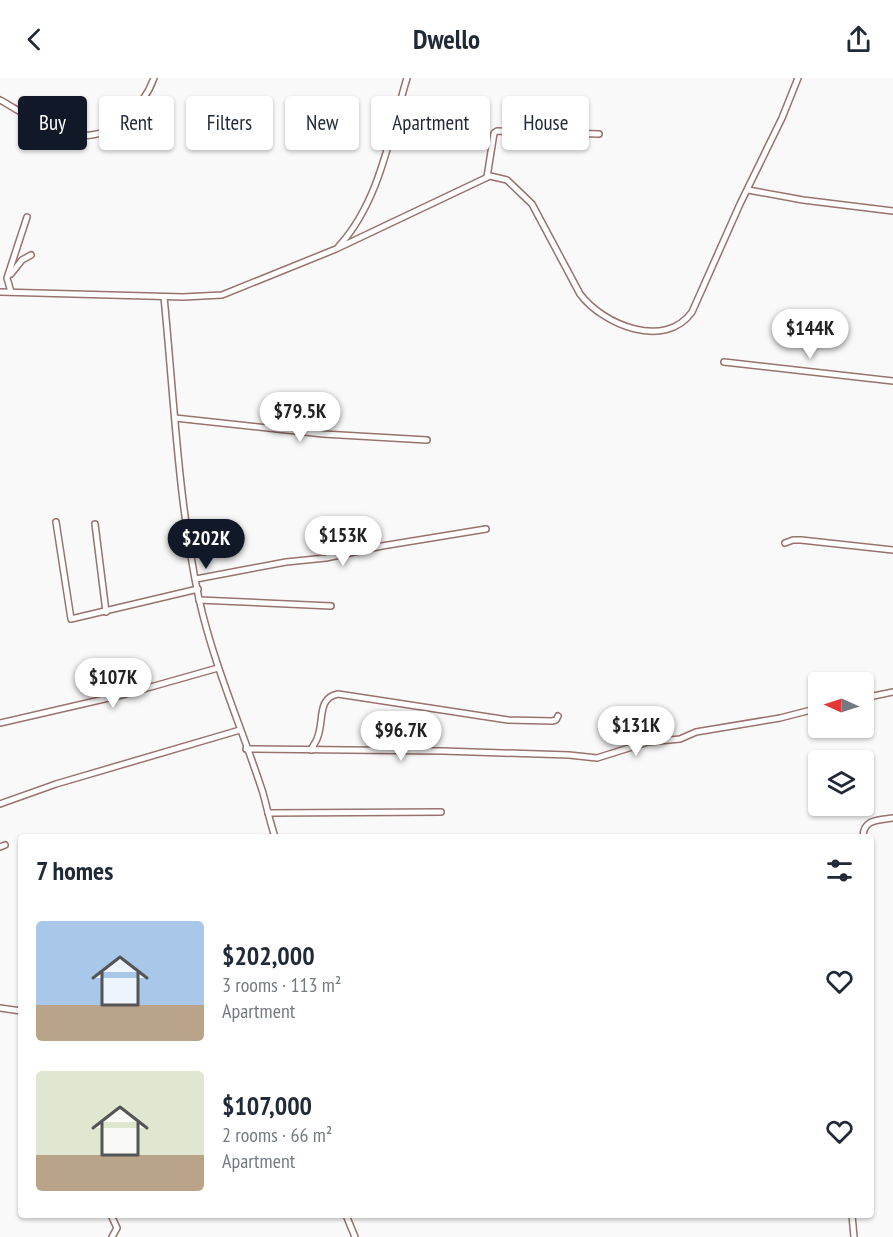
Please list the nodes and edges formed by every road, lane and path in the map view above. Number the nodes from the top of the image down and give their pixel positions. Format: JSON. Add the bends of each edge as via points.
{"nodes":[{"id":1,"x":154,"y":78,"type":"edge"},
{"id":2,"x":407,"y":78,"type":"edge"},
{"id":3,"x":798,"y":78,"type":"edge"},
{"id":4,"x":0,"y":100,"type":"edge"},
{"id":5,"x":599,"y":134,"type":"dead end"},
{"id":6,"x":487,"y":177,"type":"junction"},
{"id":7,"x":748,"y":190,"type":"junction"},
{"id":8,"x":893,"y":211,"type":"edge"},
{"id":9,"x":27,"y":217,"type":"dead end"},
{"id":10,"x":336,"y":249,"type":"junction"},
{"id":11,"x":32,"y":255,"type":"dead end"},
{"id":12,"x":8,"y":284,"type":"junction"},
{"id":13,"x":0,"y":292,"type":"edge"},
{"id":14,"x":11,"y":292,"type":"junction"},
{"id":15,"x":164,"y":297,"type":"junction"},
{"id":16,"x":724,"y":362,"type":"dead end"},
{"id":17,"x":893,"y":381,"type":"edge"},
{"id":18,"x":175,"y":418,"type":"junction"},
{"id":19,"x":428,"y":440,"type":"dead end"},
{"id":20,"x":56,"y":522,"type":"dead end"},
{"id":21,"x":95,"y":524,"type":"dead end"},
{"id":22,"x":486,"y":529,"type":"dead end"},
{"id":23,"x":785,"y":543,"type":"dead end"},
{"id":24,"x":893,"y":550,"type":"edge"},
{"id":25,"x":196,"y":579,"type":"junction"},
{"id":26,"x":198,"y":589,"type":"junction"},
{"id":27,"x":200,"y":600,"type":"junction"},
{"id":28,"x":331,"y":606,"type":"dead end"},
{"id":29,"x":106,"y":612,"type":"junction"},
{"id":30,"x":218,"y":668,"type":"junction"},
{"id":31,"x":893,"y":692,"type":"edge"},
{"id":32,"x":874,"y":696,"type":"edge"},
{"id":33,"x":808,"y":711,"type":"edge"},
{"id":34,"x":558,"y":716,"type":"dead end"},
{"id":35,"x":0,"y":723,"type":"edge"},
{"id":36,"x":240,"y":730,"type":"junction"},
{"id":37,"x":246,"y":749,"type":"junction"},
{"id":38,"x":311,"y":750,"type":"junction"},
{"id":39,"x":0,"y":804,"type":"edge"},
{"id":40,"x":441,"y":812,"type":"dead end"},
{"id":41,"x":268,"y":813,"type":"junction"},
{"id":42,"x":893,"y":818,"type":"edge"},
{"id":43,"x":274,"y":834,"type":"edge"},
{"id":44,"x":863,"y":834,"type":"edge"},
{"id":45,"x":0,"y":1008,"type":"edge"},
{"id":46,"x":18,"y":1011,"type":"edge"},
{"id":47,"x":112,"y":1218,"type":"edge"},
{"id":48,"x":347,"y":1218,"type":"edge"},
{"id":49,"x":852,"y":1218,"type":"edge"},
{"id":50,"x":112,"y":1237,"type":"edge"},
{"id":51,"x":355,"y":1237,"type":"edge"},
{"id":52,"x":854,"y":1237,"type":"edge"}],
"edges":[{"from":1,"to":4,"type":"street","via":[[141,104],[115,128],[89,136],[57,131]]},
{"from":2,"to":10,"type":"street","via":[[365,209]]},
{"from":3,"to":7,"type":"street"},
{"from":5,"to":6,"type":"street","via":[[497,131],[492,139]]},
{"from":6,"to":7,"type":"street","via":[[507,180],[528,199],[590,306],[609,320],[647,330],[668,329],[687,319]]},
{"from":6,"to":10,"type":"street"},
{"from":7,"to":8,"type":"street"},
{"from":9,"to":12,"type":"street"},
{"from":10,"to":15,"type":"street","via":[[222,294]]},
{"from":11,"to":12,"type":"street","via":[[16,266]]},
{"from":12,"to":14,"type":"street"},
{"from":13,"to":14,"type":"street"},
{"from":14,"to":15,"type":"street"},
{"from":15,"to":18,"type":"street"},
{"from":16,"to":17,"type":"street"},
{"from":18,"to":19,"type":"street","via":[[323,434]]},
{"from":18,"to":25,"type":"street"},
{"from":20,"to":29,"type":"street","via":[[71,619]]},
{"from":21,"to":29,"type":"street"},
{"from":22,"to":25,"type":"street"},
{"from":23,"to":24,"type":"street","via":[[801,540]]},
{"from":25,"to":26,"type":"street"},
{"from":26,"to":27,"type":"street"},
{"from":26,"to":29,"type":"street"},
{"from":27,"to":28,"type":"street"},
{"from":27,"to":30,"type":"street"},
{"from":30,"to":35,"type":"street"},
{"from":30,"to":36,"type":"street"},
{"from":31,"to":32,"type":"street"},
{"from":33,"to":38,"type":"street","via":[[696,732],[680,739],[648,742],[597,758]]},
{"from":34,"to":38,"type":"street","via":[[552,721],[508,720],[338,694],[325,701],[319,735]]},
{"from":36,"to":37,"type":"street"},
{"from":36,"to":39,"type":"street"},
{"from":37,"to":38,"type":"street"},
{"from":37,"to":41,"type":"street"},
{"from":40,"to":41,"type":"street"},
{"from":41,"to":43,"type":"street"},
{"from":42,"to":44,"type":"street","via":[[867,823]]},
{"from":45,"to":46,"type":"street"},
{"from":47,"to":50,"type":"street","via":[[117,1228]]},
{"from":48,"to":51,"type":"street"},
{"from":49,"to":52,"type":"street"}]}
